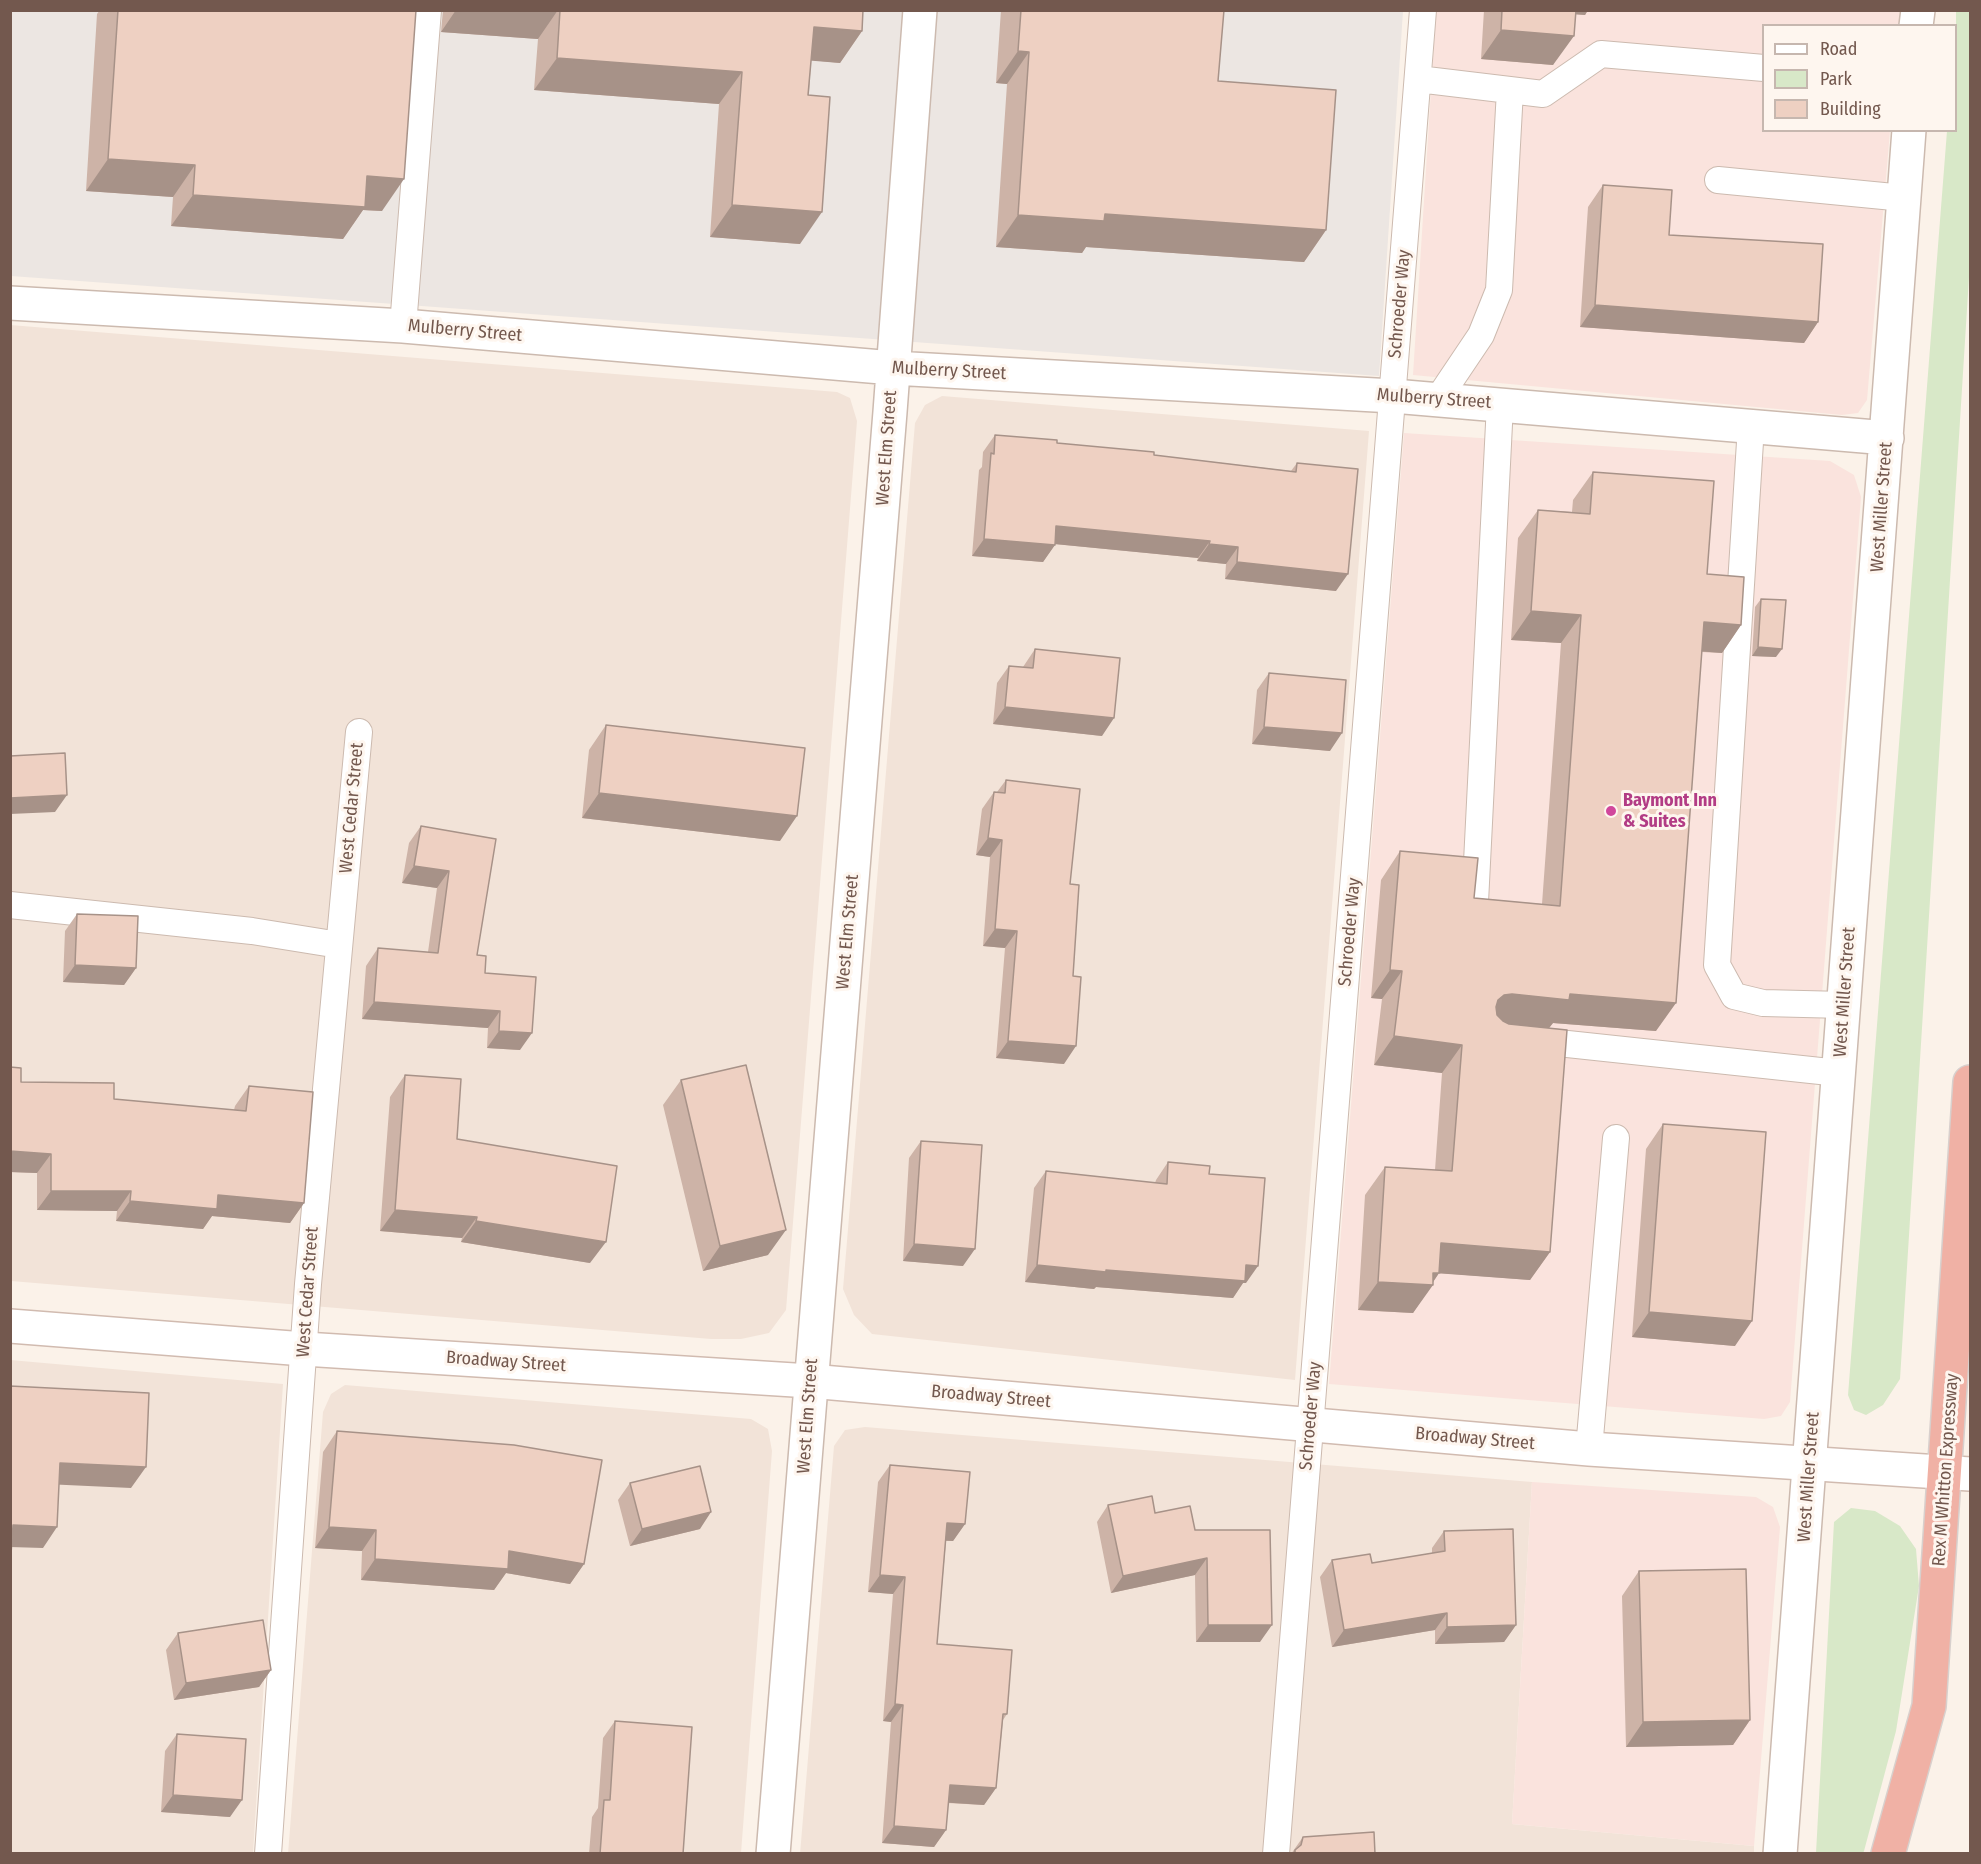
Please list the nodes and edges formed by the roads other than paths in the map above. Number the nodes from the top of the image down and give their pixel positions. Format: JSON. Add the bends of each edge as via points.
{"nodes":[{"id":1,"x":428,"y":10,"type":"edge"},
{"id":2,"x":920,"y":10,"type":"edge"},
{"id":3,"x":1423,"y":10,"type":"edge"},
{"id":4,"x":1762,"y":68,"type":"edge"},
{"id":5,"x":1418,"y":79,"type":"junction"},
{"id":6,"x":1510,"y":90,"type":"junction"},
{"id":7,"x":1909,"y":132,"type":"edge"},
{"id":8,"x":1718,"y":180,"type":"dead end"},
{"id":9,"x":1904,"y":198,"type":"junction"},
{"id":10,"x":10,"y":303,"type":"edge"},
{"id":11,"x":403,"y":326,"type":"junction"},
{"id":12,"x":893,"y":368,"type":"junction"},
{"id":13,"x":1393,"y":396,"type":"junction"},
{"id":14,"x":1438,"y":399,"type":"junction"},
{"id":15,"x":1500,"y":404,"type":"junction"},
{"id":16,"x":1751,"y":426,"type":"junction"},
{"id":17,"x":1887,"y":438,"type":"junction"},
{"id":18,"x":359,"y":732,"type":"dead end"},
{"id":19,"x":1475,"y":902,"type":"edge"},
{"id":20,"x":10,"y":905,"type":"edge"},
{"id":21,"x":339,"y":945,"type":"junction"},
{"id":22,"x":1844,"y":1005,"type":"junction"},
{"id":23,"x":1503,"y":1038,"type":"edge"},
{"id":24,"x":1839,"y":1072,"type":"junction"},
{"id":25,"x":1971,"y":1082,"type":"edge"},
{"id":26,"x":1616,"y":1138,"type":"dead end"},
{"id":27,"x":10,"y":1326,"type":"edge"},
{"id":28,"x":304,"y":1349,"type":"junction"},
{"id":29,"x":810,"y":1381,"type":"junction"},
{"id":30,"x":1310,"y":1425,"type":"junction"},
{"id":31,"x":1589,"y":1449,"type":"junction"},
{"id":32,"x":1809,"y":1464,"type":"junction"},
{"id":33,"x":1958,"y":1473,"type":"edge"},
{"id":34,"x":268,"y":1854,"type":"edge"},
{"id":35,"x":773,"y":1854,"type":"edge"},
{"id":36,"x":1276,"y":1854,"type":"edge"},
{"id":37,"x":1780,"y":1854,"type":"edge"},
{"id":38,"x":1888,"y":1854,"type":"edge"}],
"edges":[{"from":1,"to":11,"type":"lane"},
{"from":2,"to":12,"type":"street","name":"West Elm Street"},
{"from":3,"to":5,"type":"lane","name":"Schroeder Way"},
{"from":4,"to":6,"type":"lane","via":[[1601,54],[1543,94]]},
{"from":5,"to":6,"type":"lane"},
{"from":5,"to":13,"type":"lane","name":"Schroeder Way"},
{"from":6,"to":14,"type":"lane","via":[[1499,290],[1482,335]]},
{"from":7,"to":9,"type":"street","name":"West Miller Street"},
{"from":8,"to":9,"type":"lane"},
{"from":9,"to":17,"type":"street","name":"West Miller Street"},
{"from":10,"to":11,"type":"street","name":"Mulberry Street"},
{"from":11,"to":12,"type":"street","name":"Mulberry Street"},
{"from":12,"to":13,"type":"street","name":"Mulberry Street"},
{"from":12,"to":29,"type":"street","name":"West Elm Street"},
{"from":13,"to":14,"type":"street","name":"Mulberry Street"},
{"from":13,"to":30,"type":"lane","name":"Schroeder Way"},
{"from":14,"to":15,"type":"street","name":"Mulberry Street"},
{"from":15,"to":16,"type":"street","name":"Mulberry Street"},
{"from":15,"to":19,"type":"lane"},
{"from":16,"to":17,"type":"street","name":"Mulberry Street"},
{"from":16,"to":22,"type":"lane","via":[[1716,964],[1734,996],[1763,1003]]},
{"from":17,"to":22,"type":"street","name":"West Miller Street"},
{"from":18,"to":21,"type":"lane","name":"West Cedar Street"},
{"from":20,"to":21,"type":"lane"},
{"from":21,"to":28,"type":"lane","name":"West Cedar Street"},
{"from":22,"to":24,"type":"street","name":"West Miller Street"},
{"from":23,"to":24,"type":"lane"},
{"from":24,"to":32,"type":"street","name":"West Miller Street"},
{"from":25,"to":33,"type":"highway","name":"Rex M Whitton Expressway"},
{"from":26,"to":31,"type":"lane"},
{"from":27,"to":28,"type":"street","name":"Broadway Street"},
{"from":28,"to":29,"type":"street","name":"Broadway Street"},
{"from":28,"to":34,"type":"lane","name":"West Cedar Street"},
{"from":29,"to":30,"type":"street","name":"Broadway Street"},
{"from":29,"to":35,"type":"street","name":"West Elm Street"},
{"from":30,"to":31,"type":"street","name":"Broadway Street"},
{"from":30,"to":36,"type":"lane","name":"Schroeder Way"},
{"from":31,"to":32,"type":"street","name":"Broadway Street"},
{"from":32,"to":33,"type":"street","name":"Broadway Street"},
{"from":32,"to":37,"type":"street","name":"West Miller Street"},
{"from":33,"to":38,"type":"highway","name":"Rex M Whitton Expressway","via":[[1929,1706]]}]}
